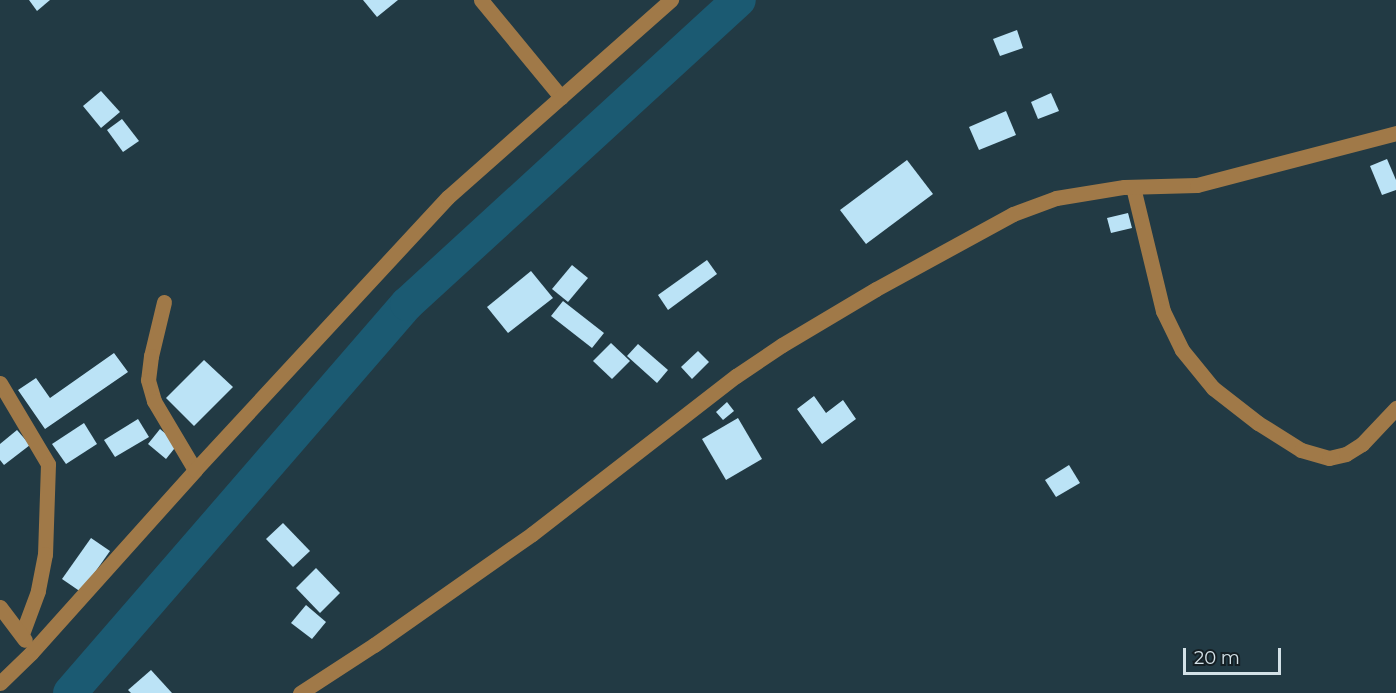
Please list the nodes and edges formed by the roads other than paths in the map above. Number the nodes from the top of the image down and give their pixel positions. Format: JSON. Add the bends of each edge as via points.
{"nodes":[{"id":1,"x":481,"y":0,"type":"edge"},
{"id":2,"x":671,"y":0,"type":"edge"},
{"id":3,"x":561,"y":97,"type":"junction"},
{"id":4,"x":1396,"y":133,"type":"edge"},
{"id":5,"x":1133,"y":187,"type":"junction"},
{"id":6,"x":164,"y":302,"type":"dead end"},
{"id":7,"x":0,"y":383,"type":"edge"},
{"id":8,"x":1396,"y":408,"type":"edge"},
{"id":9,"x":195,"y":470,"type":"junction"},
{"id":10,"x":0,"y":607,"type":"edge"},
{"id":11,"x":22,"y":634,"type":"junction"},
{"id":12,"x":31,"y":653,"type":"junction"},
{"id":13,"x":0,"y":683,"type":"edge"},
{"id":14,"x":300,"y":693,"type":"edge"}],
"edges":[{"from":1,"to":3,"type":"street"},
{"from":2,"to":3,"type":"street"},
{"from":3,"to":9,"type":"street","via":[[448,197]]},
{"from":4,"to":5,"type":"street","via":[[1197,185]]},
{"from":5,"to":8,"type":"street","via":[[1163,311],[1182,350],[1213,388],[1257,423],[1301,450],[1329,458],[1362,444]]},
{"from":5,"to":14,"type":"street","via":[[1056,198],[1013,214],[782,345],[736,376],[532,534]]},
{"from":6,"to":9,"type":"street","via":[[148,380],[154,401]]},
{"from":7,"to":11,"type":"street","via":[[48,464],[45,554],[38,591]]},
{"from":9,"to":12,"type":"street"},
{"from":10,"to":11,"type":"street"},
{"from":11,"to":12,"type":"street"},
{"from":12,"to":13,"type":"street"}]}
